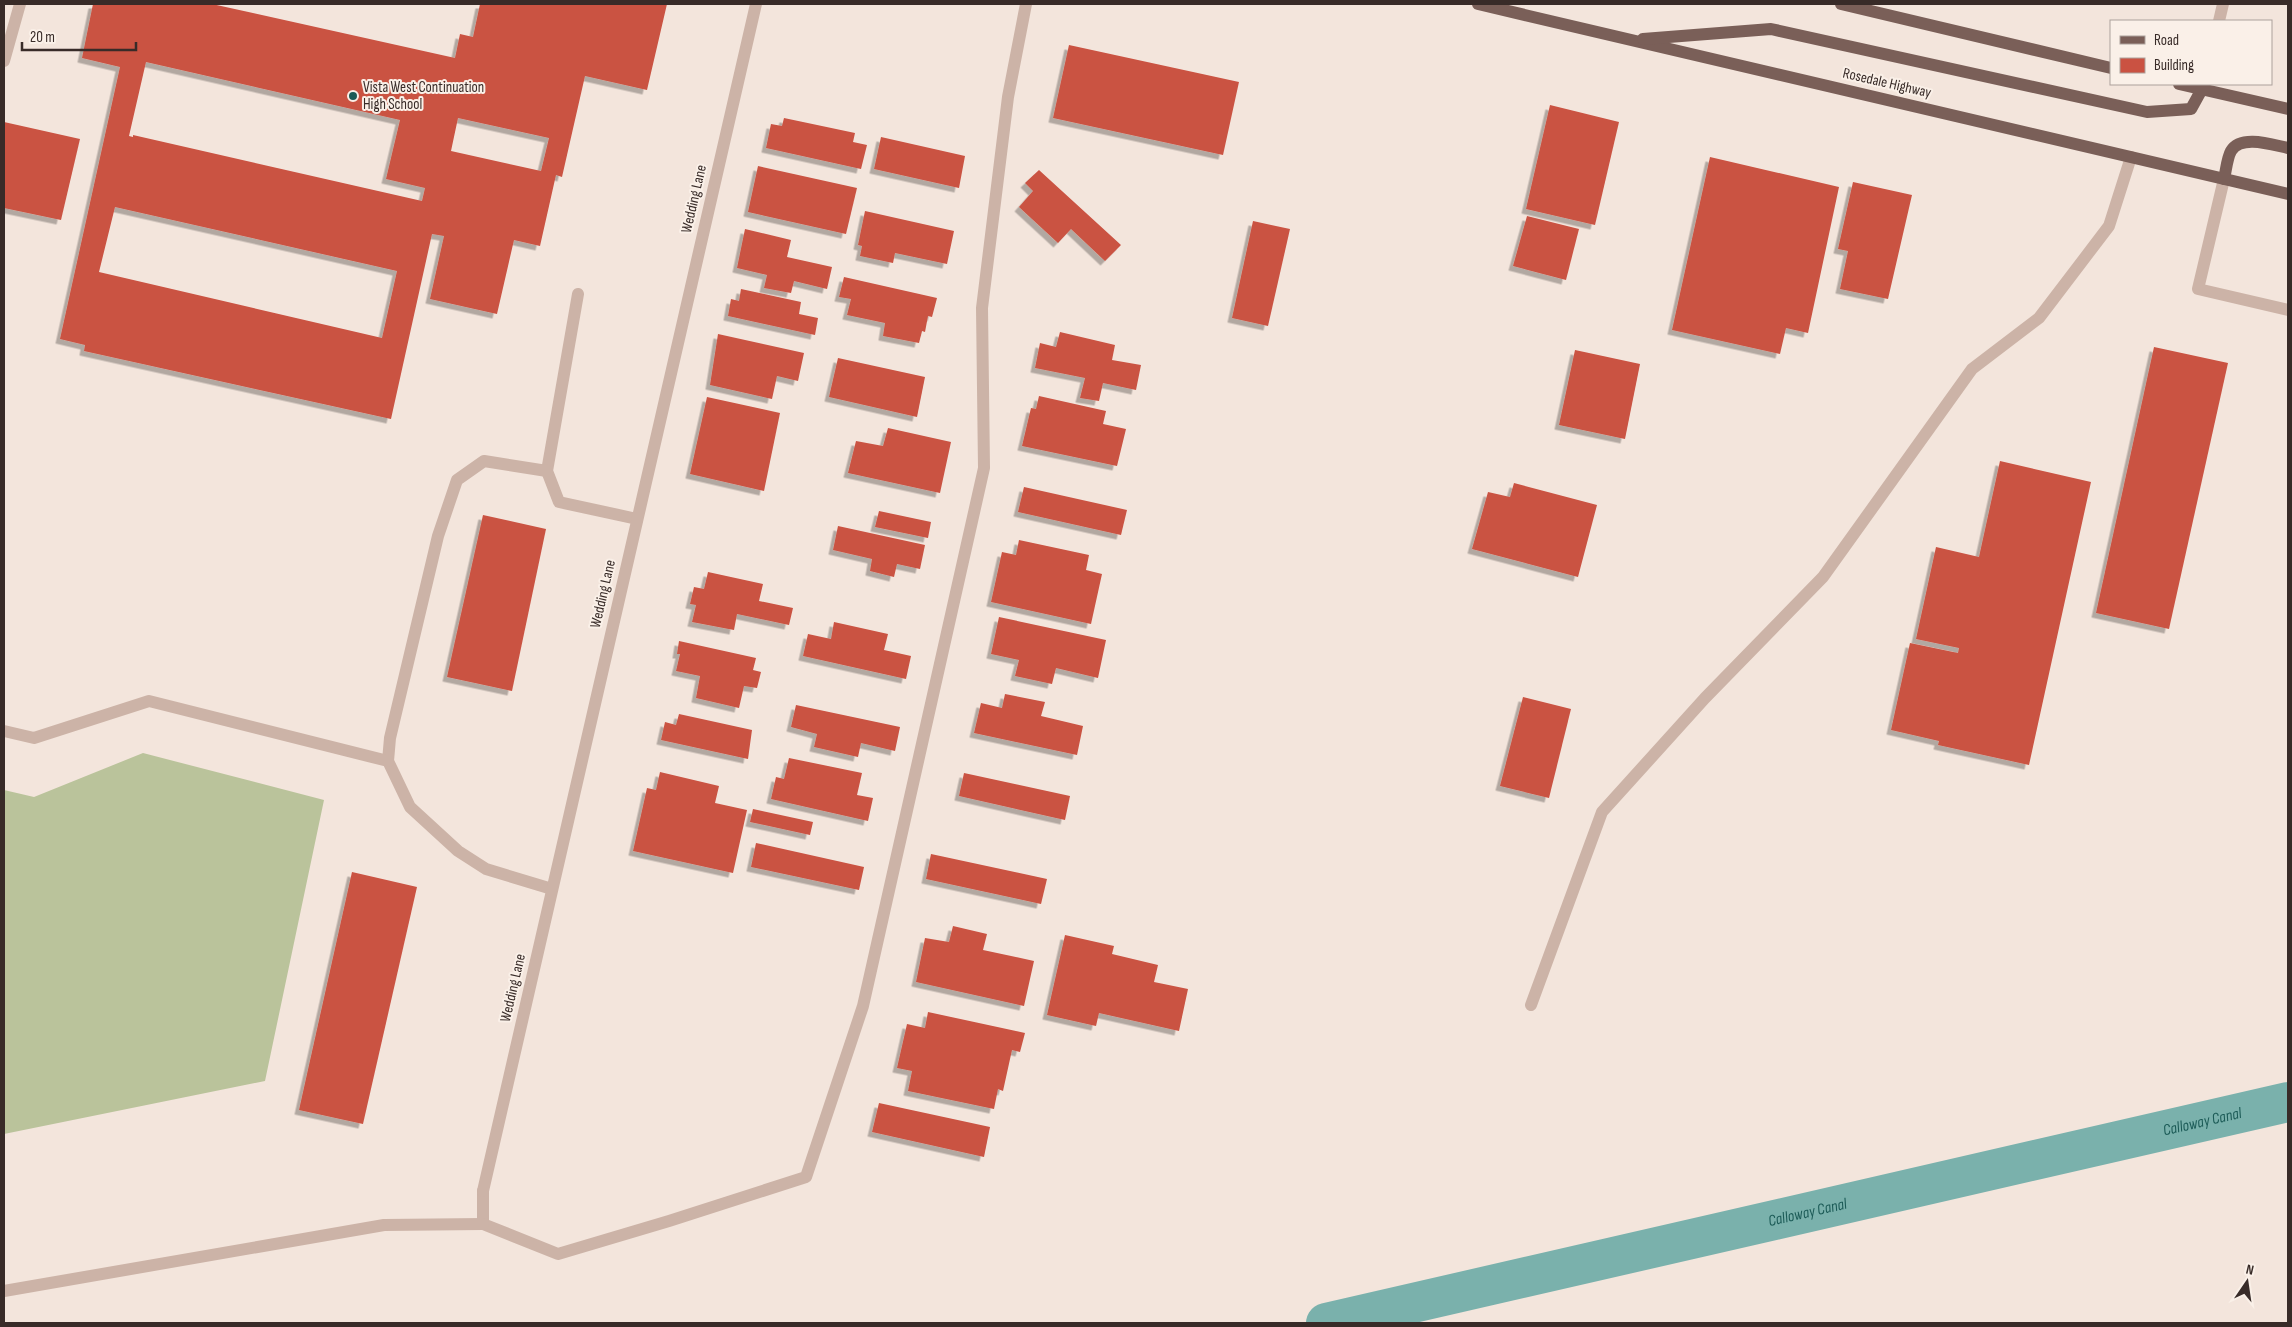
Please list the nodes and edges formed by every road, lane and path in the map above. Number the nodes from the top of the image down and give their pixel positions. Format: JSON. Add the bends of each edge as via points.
{"nodes":[{"id":1,"x":20,"y":4,"type":"edge"},
{"id":2,"x":756,"y":4,"type":"edge"},
{"id":3,"x":1026,"y":4,"type":"edge"},
{"id":4,"x":1478,"y":4,"type":"edge"},
{"id":5,"x":1841,"y":4,"type":"edge"},
{"id":6,"x":2223,"y":4,"type":"edge"},
{"id":7,"x":2219,"y":20,"type":"edge"},
{"id":8,"x":1632,"y":40,"type":"junction"},
{"id":9,"x":4,"y":60,"type":"edge"},
{"id":10,"x":2110,"y":68,"type":"edge"},
{"id":11,"x":2203,"y":86,"type":"edge"},
{"id":12,"x":2288,"y":110,"type":"edge"},
{"id":13,"x":2288,"y":148,"type":"edge"},
{"id":14,"x":2130,"y":157,"type":"junction"},
{"id":15,"x":2224,"y":179,"type":"junction"},
{"id":16,"x":2288,"y":194,"type":"edge"},
{"id":17,"x":578,"y":294,"type":"dead end"},
{"id":18,"x":2288,"y":310,"type":"edge"},
{"id":19,"x":547,"y":471,"type":"junction"},
{"id":20,"x":637,"y":519,"type":"junction"},
{"id":21,"x":4,"y":731,"type":"edge"},
{"id":22,"x":388,"y":761,"type":"junction"},
{"id":23,"x":552,"y":888,"type":"junction"},
{"id":24,"x":1531,"y":1005,"type":"dead end"},
{"id":25,"x":483,"y":1224,"type":"junction"},
{"id":26,"x":4,"y":1291,"type":"edge"}],
"edges":[{"from":1,"to":9,"type":"street"},
{"from":2,"to":20,"type":"street","name":"Wedding Lane"},
{"from":3,"to":25,"type":"street","via":[[1008,96],[982,308],[984,468],[863,1006],[806,1177],[558,1254]]},
{"from":4,"to":8,"type":"main road","name":"Rosedale Highway"},
{"from":5,"to":10,"type":"main road"},
{"from":6,"to":7,"type":"street"},
{"from":8,"to":11,"type":"main road","via":[[1771,29],[2147,112],[2191,109]]},
{"from":8,"to":14,"type":"main road","name":"Rosedale Highway"},
{"from":11,"to":12,"type":"main road"},
{"from":13,"to":15,"type":"main road","via":[[2264,142],[2241,142],[2231,150]]},
{"from":14,"to":15,"type":"main road","name":"Rosedale Highway"},
{"from":14,"to":24,"type":"street","via":[[2109,226],[2039,318],[1972,369],[1823,577],[1705,698],[1602,812]]},
{"from":15,"to":16,"type":"main road","name":"Rosedale Highway"},
{"from":15,"to":18,"type":"street","via":[[2198,290]]},
{"from":17,"to":19,"type":"street"},
{"from":19,"to":20,"type":"street","via":[[559,502]]},
{"from":19,"to":22,"type":"street","via":[[484,461],[457,480],[436,546],[390,738]]},
{"from":20,"to":23,"type":"street","name":"Wedding Lane"},
{"from":21,"to":22,"type":"street","via":[[34,738],[149,701]]},
{"from":22,"to":23,"type":"street","via":[[410,807],[458,851],[486,869]]},
{"from":23,"to":25,"type":"street","name":"Wedding Lane","via":[[482,1190]]},
{"from":25,"to":26,"type":"street","via":[[384,1226]]}]}
